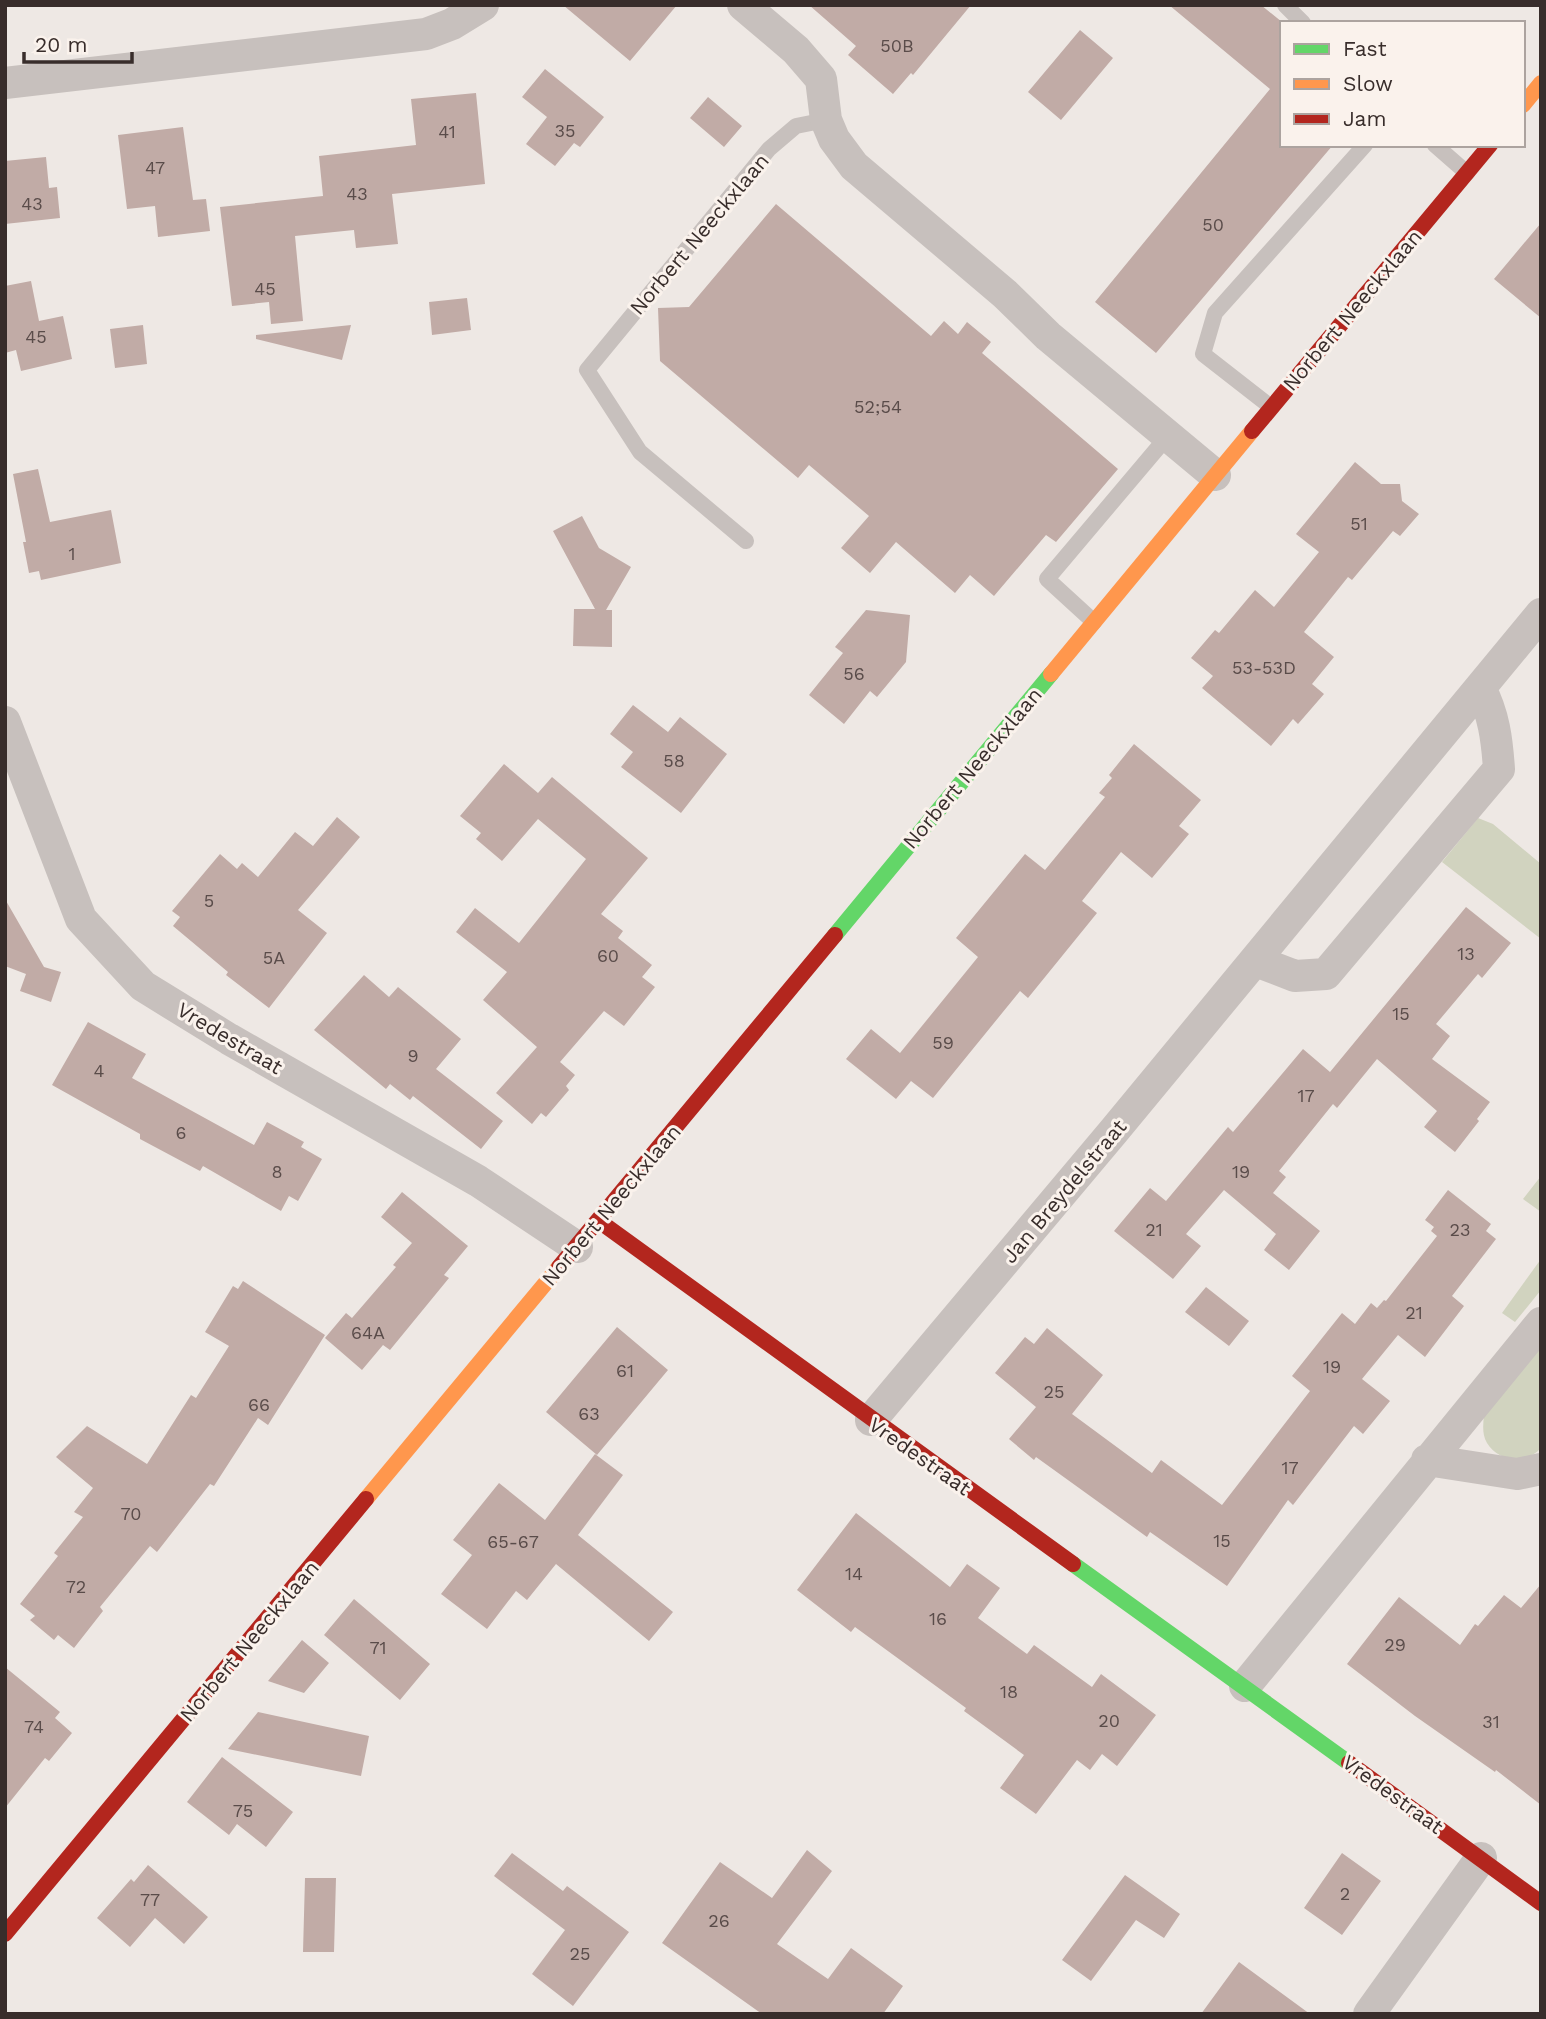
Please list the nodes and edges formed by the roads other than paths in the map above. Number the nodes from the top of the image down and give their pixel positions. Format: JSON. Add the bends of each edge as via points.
{"nodes":[{"id":1,"x":483,"y":5,"type":"edge"},
{"id":2,"x":743,"y":5,"type":"edge"},
{"id":3,"x":1285,"y":5,"type":"edge"},
{"id":4,"x":450,"y":15,"type":"edge"},
{"id":5,"x":1301,"y":21,"type":"edge"},
{"id":6,"x":5,"y":83,"type":"edge"},
{"id":7,"x":1541,"y":83,"type":"edge"},
{"id":8,"x":1525,"y":102,"type":"edge"},
{"id":9,"x":826,"y":120,"type":"junction"},
{"id":10,"x":1363,"y":147,"type":"edge"},
{"id":11,"x":1437,"y":147,"type":"edge"},
{"id":12,"x":1488,"y":147,"type":"edge"},
{"id":13,"x":1467,"y":173,"type":"junction"},
{"id":14,"x":1271,"y":407,"type":"junction"},
{"id":15,"x":1167,"y":438,"type":"junction"},
{"id":16,"x":1215,"y":475,"type":"junction"},
{"id":17,"x":746,"y":541,"type":"dead end"},
{"id":18,"x":1541,"y":614,"type":"edge"},
{"id":19,"x":1094,"y":622,"type":"junction"},
{"id":20,"x":1480,"y":688,"type":"junction"},
{"id":21,"x":5,"y":722,"type":"edge"},
{"id":22,"x":1256,"y":961,"type":"junction"},
{"id":23,"x":599,"y":1221,"type":"junction"},
{"id":24,"x":577,"y":1247,"type":"junction"},
{"id":25,"x":1541,"y":1323,"type":"edge"},
{"id":26,"x":871,"y":1420,"type":"junction"},
{"id":27,"x":1427,"y":1460,"type":"junction"},
{"id":28,"x":1541,"y":1469,"type":"edge"},
{"id":29,"x":1245,"y":1686,"type":"junction"},
{"id":30,"x":1481,"y":1858,"type":"junction"},
{"id":31,"x":1541,"y":1903,"type":"edge"},
{"id":32,"x":5,"y":1934,"type":"edge"},
{"id":33,"x":1369,"y":2014,"type":"edge"}],
"edges":[{"from":1,"to":4,"type":"street"},
{"from":2,"to":9,"type":"street","via":[[796,50],[821,79]]},
{"from":3,"to":5,"type":"lane"},
{"from":4,"to":6,"type":"street","via":[[426,34]]},
{"from":7,"to":8,"type":"main road"},
{"from":9,"to":15,"type":"street","via":[[854,166]]},
{"from":9,"to":17,"type":"lane","name":"Norbert Neeckxlaan","via":[[796,126],[769,149],[587,369],[640,452]]},
{"from":10,"to":14,"type":"lane","via":[[1215,313],[1203,354]]},
{"from":11,"to":13,"type":"lane"},
{"from":12,"to":13,"type":"main road","name":"Norbert Neeckxlaan"},
{"from":13,"to":14,"type":"main road","name":"Norbert Neeckxlaan"},
{"from":14,"to":16,"type":"main road","name":"Norbert Neeckxlaan"},
{"from":15,"to":16,"type":"street"},
{"from":15,"to":19,"type":"lane","via":[[1047,579]]},
{"from":16,"to":19,"type":"main road","name":"Norbert Neeckxlaan"},
{"from":18,"to":20,"type":"street","name":"Jan Breydelstraat"},
{"from":19,"to":23,"type":"main road","name":"Norbert Neeckxlaan"},
{"from":20,"to":22,"type":"street","name":"Jan Breydelstraat"},
{"from":20,"to":22,"type":"street","via":[[1497,731],[1499,769],[1326,974],[1295,976]]},
{"from":21,"to":24,"type":"street","name":"Vredestraat","via":[[81,919],[142,986],[478,1181]]},
{"from":22,"to":26,"type":"street","name":"Jan Breydelstraat"},
{"from":23,"to":24,"type":"main road","name":"Norbert Neeckxlaan"},
{"from":23,"to":26,"type":"main road","name":"Vredestraat"},
{"from":24,"to":32,"type":"main road","name":"Norbert Neeckxlaan"},
{"from":25,"to":27,"type":"street"},
{"from":26,"to":29,"type":"main road","name":"Vredestraat"},
{"from":27,"to":28,"type":"street","via":[[1517,1474]]},
{"from":27,"to":29,"type":"street"},
{"from":29,"to":30,"type":"main road","name":"Vredestraat"},
{"from":30,"to":31,"type":"main road","name":"Vredestraat"},
{"from":30,"to":33,"type":"street"}]}
